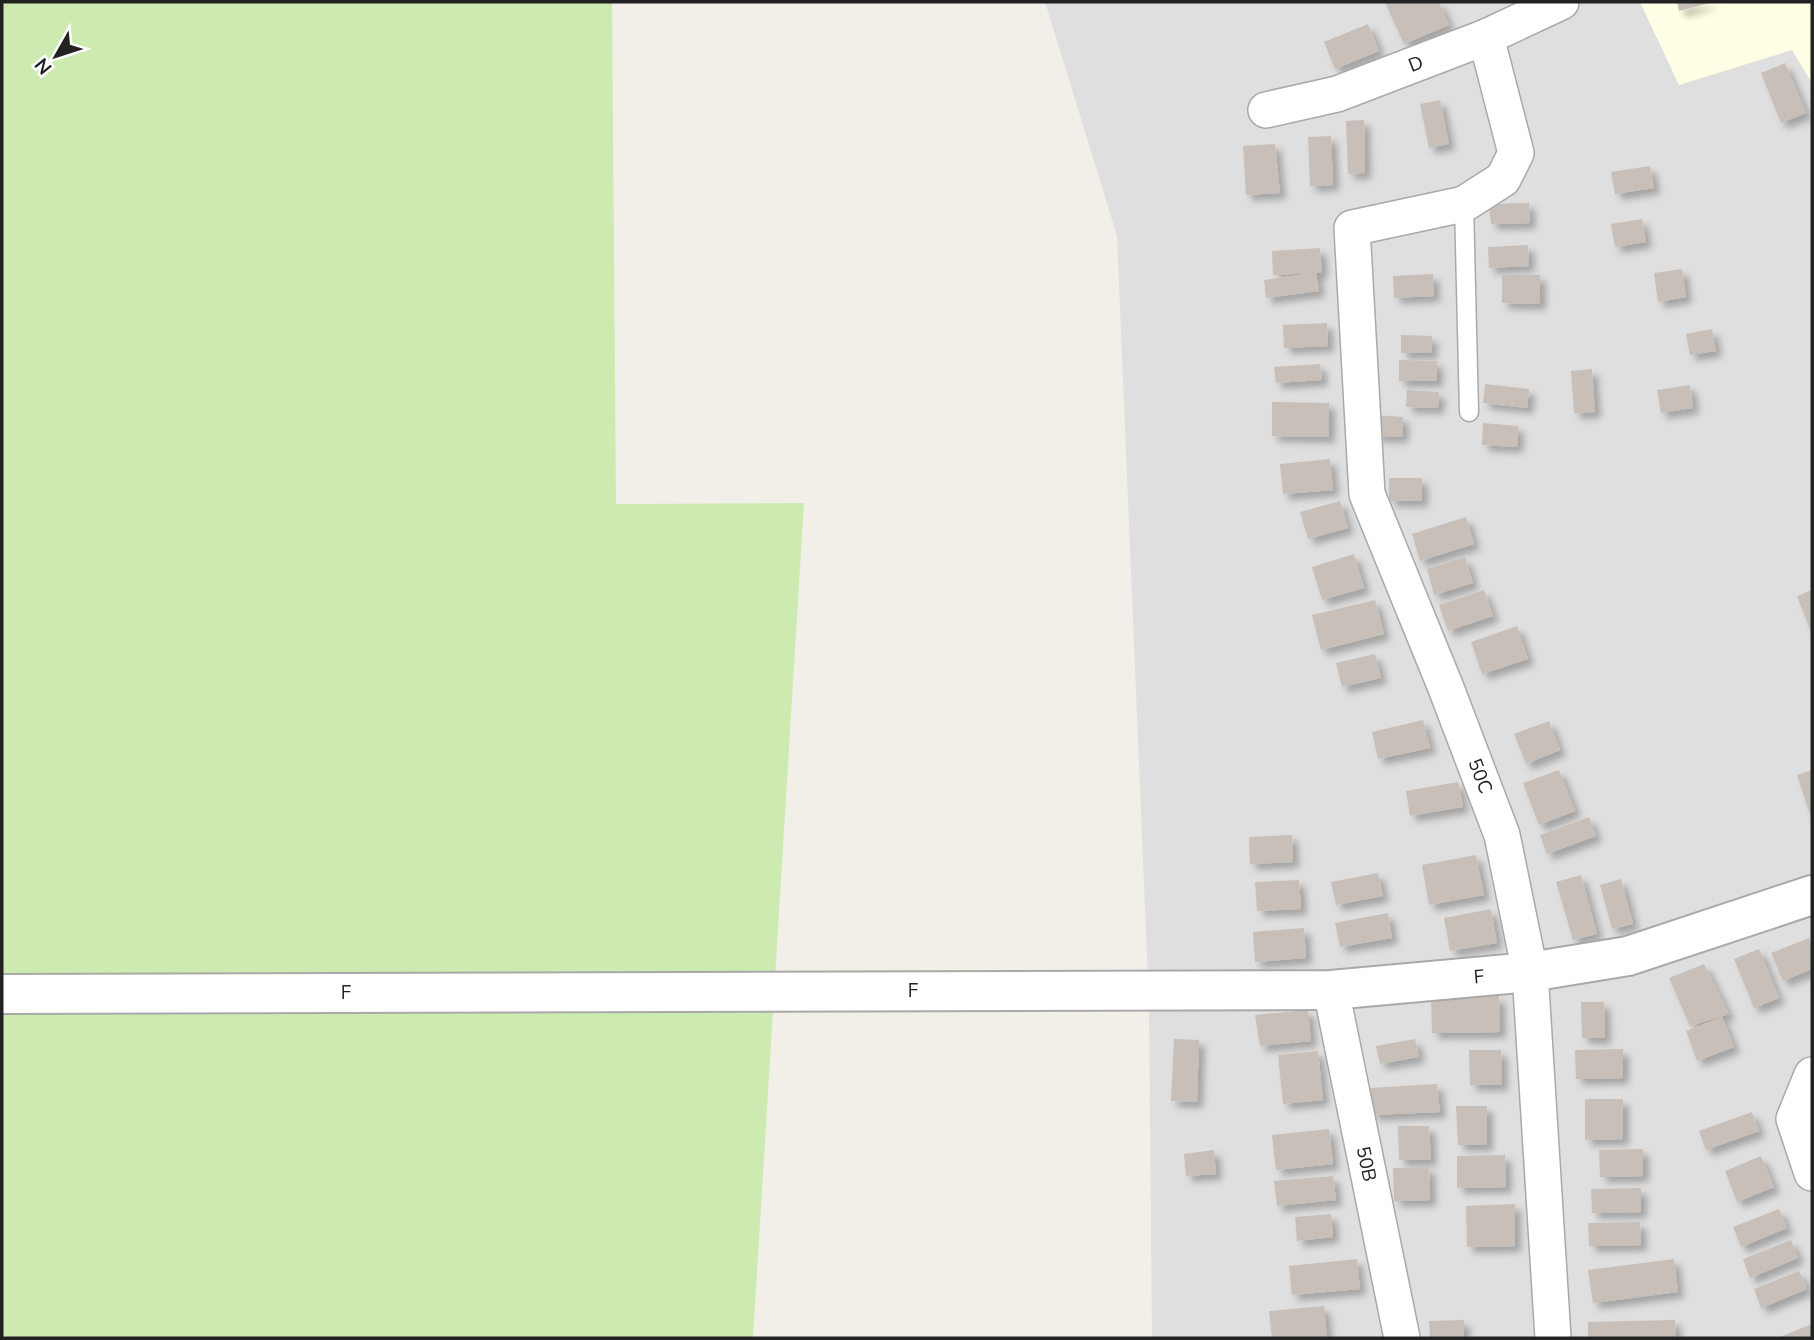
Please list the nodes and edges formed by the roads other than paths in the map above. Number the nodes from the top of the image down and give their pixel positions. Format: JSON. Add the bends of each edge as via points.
{"nodes":[{"id":1,"x":1561,"y":2,"type":"edge"},
{"id":2,"x":1486,"y":37,"type":"junction"},
{"id":3,"x":1266,"y":110,"type":"dead end"},
{"id":4,"x":1464,"y":204,"type":"junction"},
{"id":5,"x":1469,"y":412,"type":"dead end"},
{"id":6,"x":1812,"y":895,"type":"edge"},
{"id":7,"x":1530,"y":972,"type":"junction"},
{"id":8,"x":1331,"y":990,"type":"junction"},
{"id":9,"x":2,"y":994,"type":"edge"},
{"id":10,"x":1812,"y":1075,"type":"edge"},
{"id":11,"x":1812,"y":1173,"type":"edge"},
{"id":12,"x":1402,"y":1338,"type":"edge"},
{"id":13,"x":1553,"y":1338,"type":"edge"}],
"edges":[{"from":1,"to":2,"type":"street","name":"D"},
{"from":2,"to":3,"type":"street","name":"D","via":[[1337,94]]},
{"from":2,"to":4,"type":"street","via":[[1516,153],[1503,179]]},
{"from":4,"to":5,"type":"lane"},
{"from":4,"to":7,"type":"street","name":"50C","via":[[1352,228],[1367,494],[1502,835]]},
{"from":6,"to":7,"type":"street","name":"F","via":[[1628,956]]},
{"from":7,"to":8,"type":"street","name":"F"},
{"from":7,"to":13,"type":"street","name":"50C"},
{"from":8,"to":9,"type":"street","name":"F"},
{"from":8,"to":12,"type":"street","name":"50B"},
{"from":10,"to":11,"type":"street","via":[[1794,1119]]}]}
